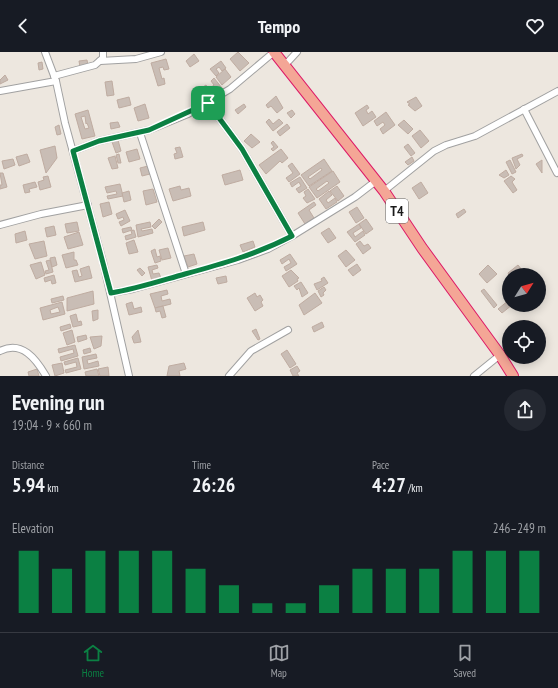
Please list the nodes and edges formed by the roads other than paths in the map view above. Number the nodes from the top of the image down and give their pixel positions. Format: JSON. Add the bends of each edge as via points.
{"nodes":[{"id":1,"x":45,"y":52,"type":"edge"},
{"id":2,"x":103,"y":52,"type":"edge"},
{"id":3,"x":161,"y":52,"type":"edge"},
{"id":4,"x":274,"y":52,"type":"edge"},
{"id":5,"x":298,"y":52,"type":"edge"},
{"id":6,"x":100,"y":61,"type":"junction"},
{"id":7,"x":285,"y":65,"type":"junction"},
{"id":8,"x":55,"y":78,"type":"junction"},
{"id":9,"x":0,"y":91,"type":"edge"},
{"id":10,"x":558,"y":91,"type":"edge"},
{"id":11,"x":208,"y":103,"type":"junction"},
{"id":12,"x":524,"y":109,"type":"junction"},
{"id":13,"x":140,"y":133,"type":"junction"},
{"id":14,"x":73,"y":151,"type":"junction"},
{"id":15,"x":557,"y":173,"type":"edge"},
{"id":16,"x":376,"y":181,"type":"junction"},
{"id":17,"x":384,"y":190,"type":"junction"},
{"id":18,"x":88,"y":205,"type":"junction"},
{"id":19,"x":0,"y":225,"type":"edge"},
{"id":20,"x":292,"y":236,"type":"junction"},
{"id":21,"x":186,"y":274,"type":"junction"},
{"id":22,"x":111,"y":293,"type":"junction"},
{"id":23,"x":288,"y":330,"type":"dead end"},
{"id":24,"x":0,"y":350,"type":"edge"},
{"id":25,"x":500,"y":355,"type":"junction"},
{"id":26,"x":46,"y":376,"type":"edge"},
{"id":27,"x":129,"y":376,"type":"edge"},
{"id":28,"x":229,"y":376,"type":"edge"},
{"id":29,"x":474,"y":376,"type":"edge"},
{"id":30,"x":513,"y":376,"type":"edge"}],
"edges":[{"from":1,"to":8,"type":"street"},
{"from":2,"to":6,"type":"street"},
{"from":3,"to":6,"type":"street","via":[[136,59]]},
{"from":4,"to":7,"type":"highway","number":"T4"},
{"from":4,"to":11,"type":"street","via":[[230,89]]},
{"from":5,"to":7,"type":"street"},
{"from":6,"to":8,"type":"street"},
{"from":7,"to":16,"type":"highway","number":"T4"},
{"from":8,"to":9,"type":"street"},
{"from":8,"to":14,"type":"street"},
{"from":10,"to":12,"type":"street"},
{"from":11,"to":13,"type":"street"},
{"from":11,"to":20,"type":"street","via":[[242,149]]},
{"from":12,"to":15,"type":"street"},
{"from":12,"to":17,"type":"street","via":[[475,136],[434,151]]},
{"from":13,"to":14,"type":"street","via":[[99,141]]},
{"from":13,"to":21,"type":"street"},
{"from":14,"to":18,"type":"street"},
{"from":16,"to":17,"type":"highway","number":"T4"},
{"from":16,"to":20,"type":"street"},
{"from":17,"to":25,"type":"highway","number":"T4","via":[[422,248]]},
{"from":18,"to":19,"type":"street"},
{"from":18,"to":22,"type":"street"},
{"from":20,"to":21,"type":"street","via":[[268,249],[238,260]]},
{"from":21,"to":22,"type":"street"},
{"from":22,"to":27,"type":"street"},
{"from":23,"to":28,"type":"street","via":[[251,351]]},
{"from":24,"to":26,"type":"street","via":[[16,347],[30,354]]},
{"from":25,"to":29,"type":"street"},
{"from":25,"to":30,"type":"highway","number":"T4"}]}
